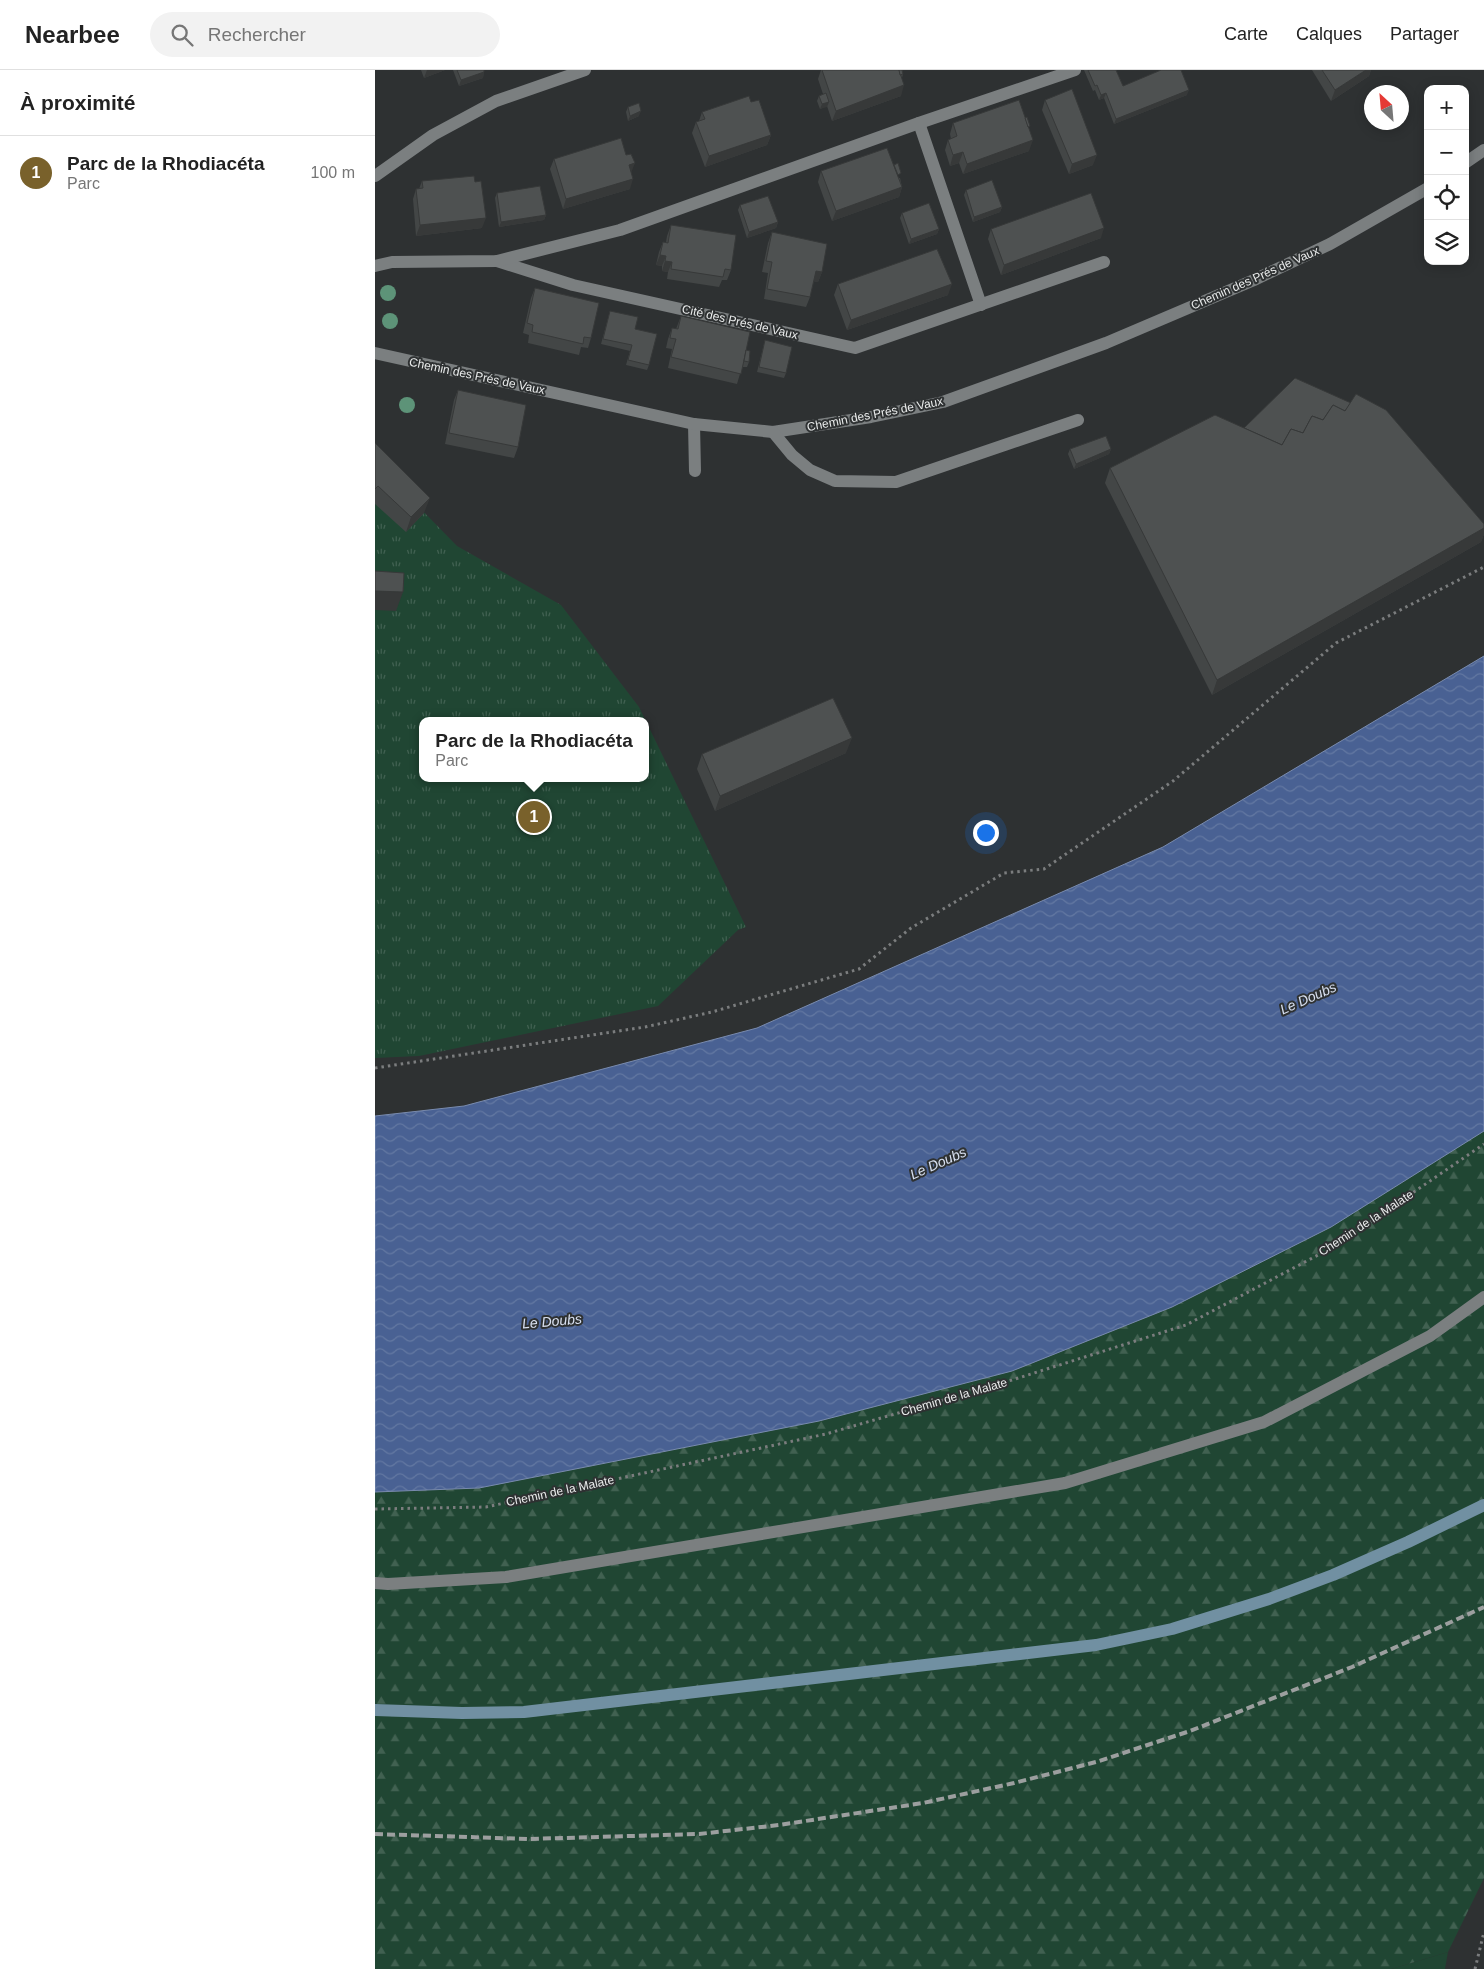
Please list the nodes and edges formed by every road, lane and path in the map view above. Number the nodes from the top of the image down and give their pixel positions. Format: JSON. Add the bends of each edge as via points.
{"nodes":[{"id":1,"x":585,"y":70,"type":"edge"},
{"id":2,"x":1075,"y":70,"type":"edge"},
{"id":3,"x":919,"y":123,"type":"junction"},
{"id":4,"x":1484,"y":150,"type":"edge"},
{"id":5,"x":1469,"y":160,"type":"edge"},
{"id":6,"x":375,"y":176,"type":"edge"},
{"id":7,"x":1424,"y":190,"type":"edge"},
{"id":8,"x":497,"y":261,"type":"junction"},
{"id":9,"x":1104,"y":262,"type":"dead end"},
{"id":10,"x":375,"y":266,"type":"edge"},
{"id":11,"x":981,"y":305,"type":"junction"},
{"id":12,"x":375,"y":354,"type":"edge"},
{"id":13,"x":1078,"y":420,"type":"dead end"},
{"id":14,"x":693,"y":424,"type":"junction"},
{"id":15,"x":773,"y":432,"type":"junction"},
{"id":16,"x":695,"y":471,"type":"dead end"},
{"id":17,"x":1484,"y":567,"type":"edge"},
{"id":18,"x":375,"y":1068,"type":"edge"},
{"id":19,"x":1484,"y":1144,"type":"edge"},
{"id":20,"x":1484,"y":1297,"type":"edge"},
{"id":21,"x":1484,"y":1505,"type":"edge"},
{"id":22,"x":375,"y":1509,"type":"edge"},
{"id":23,"x":375,"y":1583,"type":"edge"},
{"id":24,"x":375,"y":1710,"type":"edge"},
{"id":25,"x":1484,"y":1932,"type":"edge"},
{"id":26,"x":1475,"y":1969,"type":"edge"}],
"edges":[{"from":1,"to":6,"type":"street","via":[[497,101],[433,135]]},
{"from":2,"to":3,"type":"street","name":"Cité des Prés de Vaux"},
{"from":3,"to":8,"type":"street","name":"Cité des Prés de Vaux","via":[[620,230]]},
{"from":3,"to":11,"type":"street"},
{"from":4,"to":5,"type":"street"},
{"from":7,"to":15,"type":"street","name":"Chemin des Prés de Vaux","via":[[1330,244],[1106,343],[943,402]]},
{"from":8,"to":10,"type":"street","name":"Cité des Prés de Vaux","via":[[392,262]]},
{"from":8,"to":11,"type":"street","name":"Cité des Prés de Vaux","via":[[573,285],[855,348]]},
{"from":9,"to":11,"type":"street","name":"Cité des Prés de Vaux"},
{"from":12,"to":14,"type":"street","name":"Chemin des Prés de Vaux"},
{"from":13,"to":15,"type":"street","via":[[896,482],[835,481],[810,470],[791,455]]},
{"from":14,"to":15,"type":"street","name":"Chemin des Prés de Vaux"},
{"from":14,"to":16,"type":"street"},
{"from":17,"to":18,"type":"path","via":[[1336,643],[1173,781],[1044,869],[1005,873],[911,928],[859,969],[712,1012],[645,1027]]},
{"from":19,"to":22,"type":"path","name":"Chemin de la Malate","via":[[1335,1246],[1185,1325],[1013,1380],[827,1434],[487,1507]]},
{"from":20,"to":23,"type":"street","via":[[1430,1336],[1264,1422],[1065,1483],[506,1577]]},
{"from":21,"to":24,"type":"main road","via":[[1342,1572],[1269,1599],[1172,1629],[1096,1646],[524,1712],[462,1714]]},
{"from":25,"to":26,"type":"path"}]}
